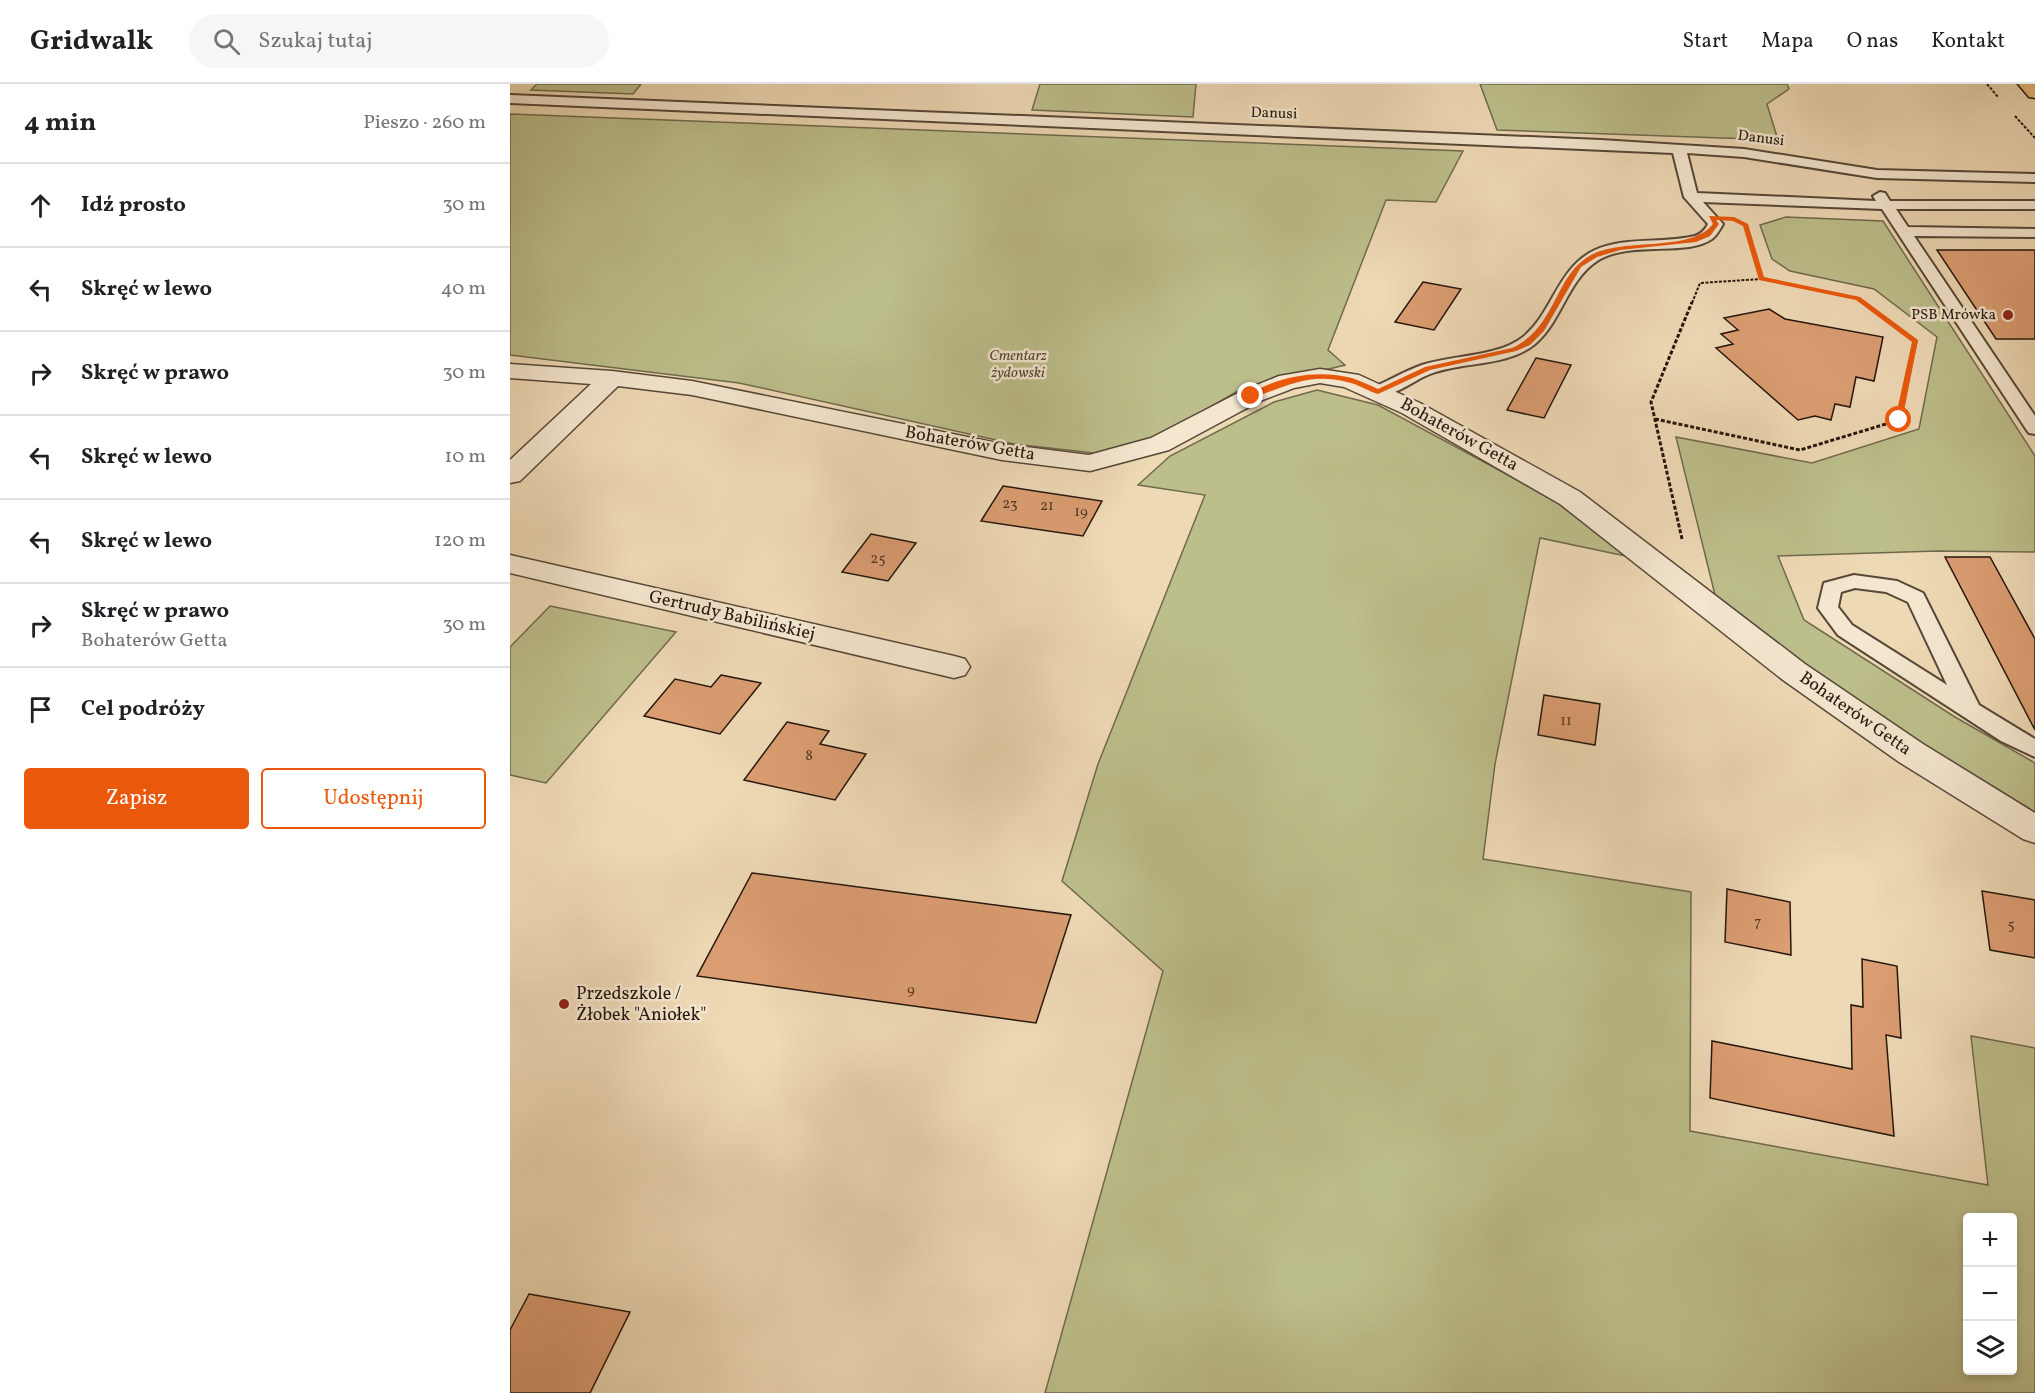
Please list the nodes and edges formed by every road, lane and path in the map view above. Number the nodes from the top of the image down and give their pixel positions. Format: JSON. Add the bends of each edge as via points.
{"nodes":[{"id":1,"x":510,"y":99,"type":"edge"},
{"id":2,"x":1678,"y":148,"type":"junction"},
{"id":3,"x":1877,"y":174,"type":"junction"},
{"id":4,"x":2035,"y":178,"type":"edge"},
{"id":5,"x":1691,"y":197,"type":"junction"},
{"id":6,"x":1885,"y":204,"type":"junction"},
{"id":7,"x":2035,"y":205,"type":"edge"},
{"id":8,"x":1711,"y":218,"type":"junction"},
{"id":9,"x":1905,"y":231,"type":"junction"},
{"id":10,"x":2035,"y":232,"type":"edge"},
{"id":11,"x":1761,"y":279,"type":"junction"},
{"id":12,"x":510,"y":371,"type":"edge"},
{"id":13,"x":612,"y":378,"type":"junction"},
{"id":14,"x":1378,"y":392,"type":"junction"},
{"id":15,"x":1655,"y":419,"type":"junction"},
{"id":16,"x":2035,"y":429,"type":"edge"},
{"id":17,"x":510,"y":475,"type":"edge"},
{"id":18,"x":510,"y":564,"type":"edge"},
{"id":19,"x":1697,"y":598,"type":"junction"},
{"id":20,"x":954,"y":667,"type":"dead end"},
{"id":21,"x":1970,"y":710,"type":"junction"},
{"id":22,"x":2035,"y":749,"type":"edge"},
{"id":23,"x":2035,"y":830,"type":"edge"}],
"edges":[{"from":1,"to":2,"type":"lane","name":"Danusi"},
{"from":2,"to":3,"type":"lane","name":"Danusi","via":[[1744,153]]},
{"from":2,"to":5,"type":"lane"},
{"from":3,"to":4,"type":"lane","name":"Danusi"},
{"from":3,"to":6,"type":"lane","via":[[1876,188]]},
{"from":5,"to":6,"type":"lane"},
{"from":5,"to":8,"type":"lane"},
{"from":6,"to":7,"type":"lane"},
{"from":6,"to":9,"type":"lane"},
{"from":8,"to":11,"type":"path","via":[[1734,219],[1746,225]]},
{"from":8,"to":14,"type":"lane","via":[[1716,224],[1708,235],[1619,248],[1579,266],[1542,330],[1514,350],[1427,369]]},
{"from":9,"to":10,"type":"lane"},
{"from":9,"to":16,"type":"lane"},
{"from":11,"to":15,"type":"path","via":[[1700,283],[1651,402]]},
{"from":11,"to":15,"type":"path","via":[[1858,298],[1916,342],[1899,420],[1800,450]]},
{"from":12,"to":13,"type":"street","name":"Bohaterów Getta"},
{"from":13,"to":14,"type":"street","name":"Bohaterów Getta","via":[[692,387],[1002,452],[1090,463],[1160,444],[1288,381],[1320,376],[1350,380]]},
{"from":13,"to":17,"type":"street"},
{"from":14,"to":19,"type":"street","name":"Bohaterów Getta","via":[[1570,498]]},
{"from":15,"to":19,"type":"path"},
{"from":18,"to":20,"type":"street","name":"Gertrudy Babilińskiej"},
{"from":19,"to":23,"type":"street","name":"Bohaterów Getta","via":[[1794,672],[1911,753]]},
{"from":21,"to":21,"type":"lane","via":[[1845,630],[1828,608],[1831,588],[1854,581],[1890,586],[1916,598]]},
{"from":21,"to":22,"type":"lane"}]}
